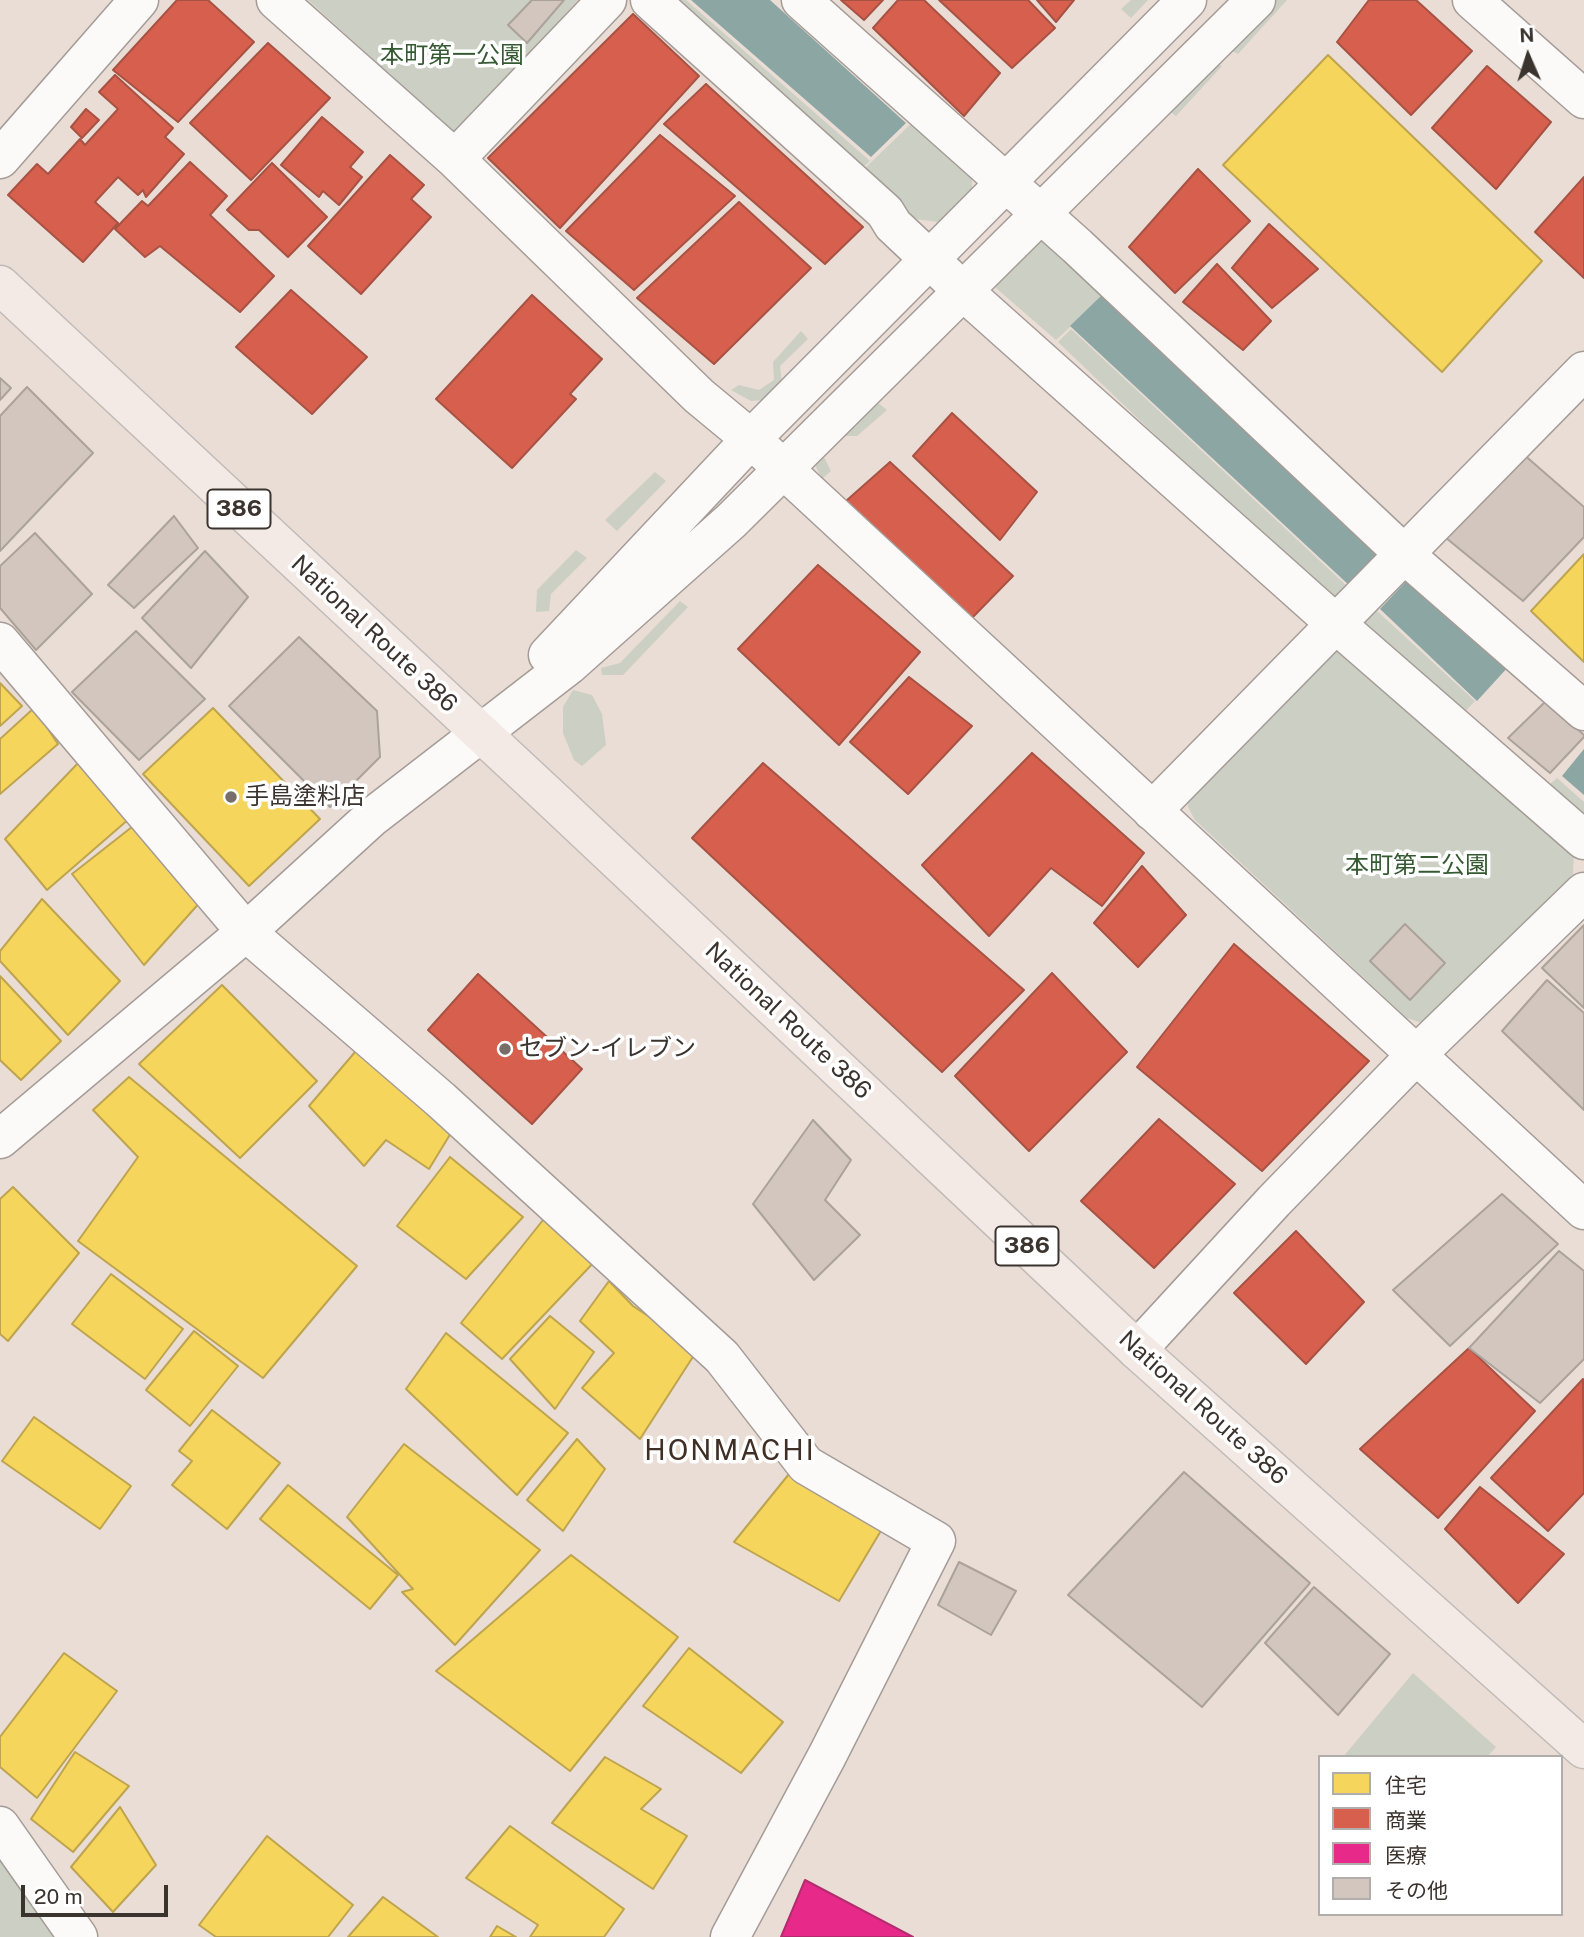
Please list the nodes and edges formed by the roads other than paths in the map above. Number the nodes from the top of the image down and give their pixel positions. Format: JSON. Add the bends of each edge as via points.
{"nodes":[{"id":1,"x":139,"y":0,"type":"edge"},
{"id":2,"x":276,"y":0,"type":"edge"},
{"id":3,"x":607,"y":0,"type":"edge"},
{"id":4,"x":650,"y":0,"type":"edge"},
{"id":5,"x":801,"y":0,"type":"edge"},
{"id":6,"x":1187,"y":0,"type":"edge"},
{"id":7,"x":1255,"y":0,"type":"edge"},
{"id":8,"x":1472,"y":0,"type":"edge"},
{"id":9,"x":1584,"y":99,"type":"edge"},
{"id":10,"x":0,"y":159,"type":"edge"},
{"id":11,"x":455,"y":159,"type":"junction"},
{"id":12,"x":1006,"y":182,"type":"junction"},
{"id":13,"x":1041,"y":214,"type":"junction"},
{"id":14,"x":929,"y":259,"type":"junction"},
{"id":15,"x":0,"y":285,"type":"edge"},
{"id":16,"x":963,"y":291,"type":"junction"},
{"id":17,"x":1584,"y":371,"type":"edge"},
{"id":18,"x":751,"y":439,"type":"junction"},
{"id":19,"x":783,"y":471,"type":"junction"},
{"id":20,"x":1404,"y":554,"type":"junction"},
{"id":21,"x":1336,"y":624,"type":"junction"},
{"id":22,"x":0,"y":642,"type":"edge"},
{"id":23,"x":1584,"y":711,"type":"edge"},
{"id":24,"x":479,"y":732,"type":"junction"},
{"id":25,"x":1152,"y":811,"type":"junction"},
{"id":26,"x":1584,"y":840,"type":"edge"},
{"id":27,"x":1584,"y":892,"type":"edge"},
{"id":28,"x":247,"y":932,"type":"junction"},
{"id":29,"x":1416,"y":1055,"type":"junction"},
{"id":30,"x":0,"y":1139,"type":"edge"},
{"id":31,"x":1584,"y":1210,"type":"edge"},
{"id":32,"x":1137,"y":1350,"type":"junction"},
{"id":33,"x":1584,"y":1749,"type":"edge"},
{"id":34,"x":0,"y":1826,"type":"edge"},
{"id":35,"x":78,"y":1937,"type":"edge"},
{"id":36,"x":730,"y":1937,"type":"edge"}],
"edges":[{"from":1,"to":10,"type":"street"},
{"from":2,"to":11,"type":"street"},
{"from":3,"to":11,"type":"street"},
{"from":4,"to":14,"type":"street","via":[[886,212],[893,225]]},
{"from":5,"to":12,"type":"street"},
{"from":6,"to":12,"type":"street"},
{"from":7,"to":13,"type":"street"},
{"from":8,"to":9,"type":"street"},
{"from":11,"to":18,"type":"street","via":[[699,396]]},
{"from":12,"to":13,"type":"street"},
{"from":12,"to":14,"type":"street"},
{"from":13,"to":16,"type":"street"},
{"from":13,"to":20,"type":"street"},
{"from":14,"to":16,"type":"street"},
{"from":14,"to":18,"type":"street"},
{"from":15,"to":24,"type":"highway","name":"National Route 386","number":"386"},
{"from":16,"to":19,"type":"street"},
{"from":16,"to":21,"type":"street"},
{"from":17,"to":20,"type":"street"},
{"from":18,"to":19,"type":"street"},
{"from":18,"to":24,"type":"street"},
{"from":19,"to":24,"type":"street","via":[[569,665]]},
{"from":19,"to":25,"type":"street"},
{"from":20,"to":21,"type":"street"},
{"from":20,"to":23,"type":"street"},
{"from":21,"to":25,"type":"street"},
{"from":21,"to":26,"type":"street"},
{"from":22,"to":28,"type":"street"},
{"from":24,"to":28,"type":"street","via":[[371,818]]},
{"from":24,"to":32,"type":"highway","name":"National Route 386","number":"386"},
{"from":25,"to":29,"type":"street"},
{"from":27,"to":29,"type":"street"},
{"from":28,"to":30,"type":"street"},
{"from":28,"to":36,"type":"street","via":[[441,1100],[722,1357],[806,1465],[936,1541]]},
{"from":29,"to":31,"type":"street"},
{"from":29,"to":32,"type":"street"},
{"from":32,"to":33,"type":"highway","name":"National Route 386","number":"386"},
{"from":34,"to":35,"type":"street"}]}
